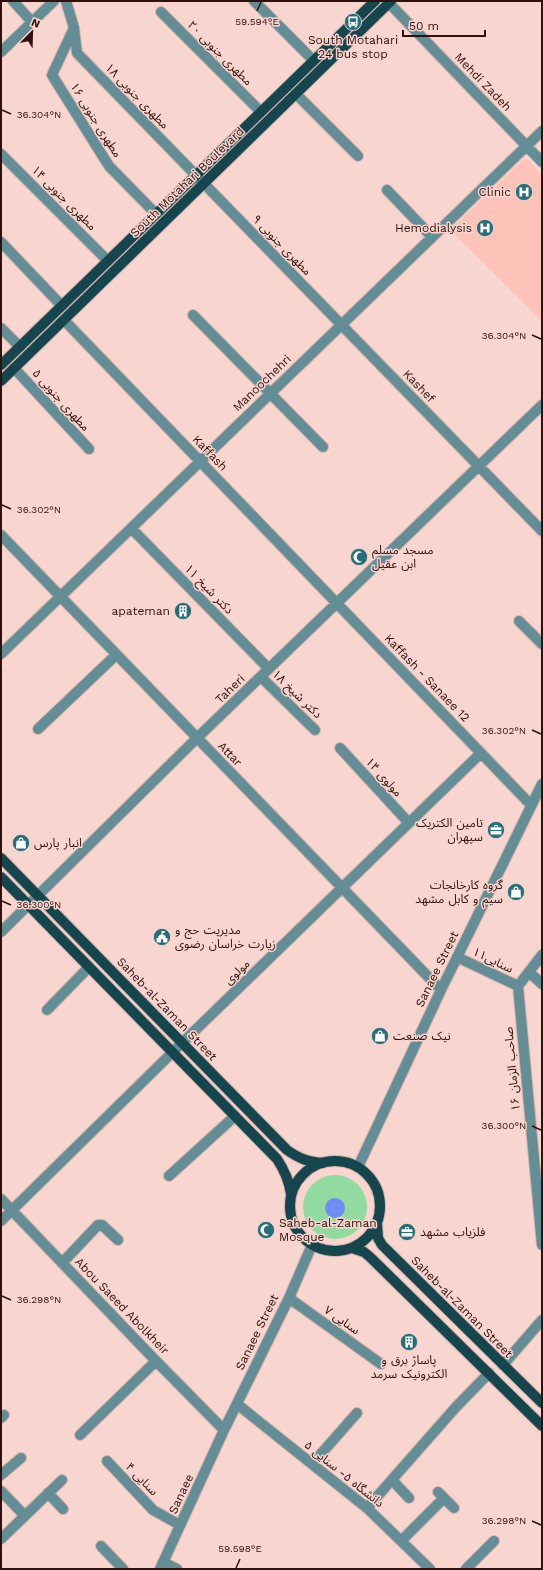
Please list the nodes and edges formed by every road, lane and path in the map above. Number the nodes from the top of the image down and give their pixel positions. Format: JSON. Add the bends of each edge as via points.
{"nodes":[{"id":1,"x":13,"y":1,"type":"edge"},
{"id":2,"x":54,"y":1,"type":"edge"},
{"id":3,"x":66,"y":1,"type":"edge"},
{"id":4,"x":254,"y":1,"type":"edge"},
{"id":5,"x":375,"y":1,"type":"edge"},
{"id":6,"x":390,"y":2,"type":"edge"},
{"id":7,"x":161,"y":12,"type":"dead end"},
{"id":8,"x":32,"y":22,"type":"junction"},
{"id":9,"x":74,"y":28,"type":"junction"},
{"id":10,"x":1,"y":52,"type":"edge"},
{"id":11,"x":314,"y":61,"type":"junction"},
{"id":12,"x":296,"y":94,"type":"junction"},
{"id":13,"x":261,"y":112,"type":"junction"},
{"id":14,"x":542,"y":131,"type":"edge"},
{"id":15,"x":526,"y":146,"type":"junction"},
{"id":16,"x":1,"y":154,"type":"edge"},
{"id":17,"x":358,"y":156,"type":"dead end"},
{"id":18,"x":542,"y":162,"type":"edge"},
{"id":19,"x":196,"y":176,"type":"junction"},
{"id":20,"x":204,"y":184,"type":"junction"},
{"id":21,"x":387,"y":190,"type":"dead end"},
{"id":22,"x":156,"y":214,"type":"junction"},
{"id":23,"x":432,"y":237,"type":"junction"},
{"id":24,"x":1,"y":242,"type":"edge"},
{"id":25,"x":108,"y":261,"type":"junction"},
{"id":26,"x":62,"y":306,"type":"junction"},
{"id":27,"x":193,"y":315,"type":"dead end"},
{"id":28,"x":64,"y":320,"type":"junction"},
{"id":29,"x":341,"y":325,"type":"junction"},
{"id":30,"x":1,"y":328,"type":"edge"},
{"id":31,"x":20,"y":347,"type":"junction"},
{"id":32,"x":1,"y":365,"type":"edge"},
{"id":33,"x":14,"y":368,"type":"junction"},
{"id":34,"x":1,"y":381,"type":"edge"},
{"id":35,"x":270,"y":394,"type":"junction"},
{"id":36,"x":542,"y":406,"type":"edge"},
{"id":37,"x":322,"y":447,"type":"dead end"},
{"id":38,"x":89,"y":449,"type":"dead end"},
{"id":39,"x":200,"y":462,"type":"junction"},
{"id":40,"x":479,"y":466,"type":"junction"},
{"id":41,"x":131,"y":528,"type":"junction"},
{"id":42,"x":542,"y":531,"type":"edge"},
{"id":43,"x":1,"y":535,"type":"edge"},
{"id":44,"x":60,"y":597,"type":"junction"},
{"id":45,"x":337,"y":603,"type":"junction"},
{"id":46,"x":519,"y":621,"type":"dead end"},
{"id":47,"x":542,"y":644,"type":"edge"},
{"id":48,"x":1,"y":654,"type":"edge"},
{"id":49,"x":116,"y":655,"type":"junction"},
{"id":50,"x":269,"y":669,"type":"junction"},
{"id":51,"x":261,"y":677,"type":"junction"},
{"id":52,"x":38,"y":729,"type":"dead end"},
{"id":53,"x":315,"y":730,"type":"dead end"},
{"id":54,"x":197,"y":738,"type":"junction"},
{"id":55,"x":340,"y":748,"type":"dead end"},
{"id":56,"x":481,"y":753,"type":"junction"},
{"id":57,"x":542,"y":784,"type":"edge"},
{"id":58,"x":531,"y":806,"type":"junction"},
{"id":59,"x":409,"y":823,"type":"junction"},
{"id":60,"x":1,"y":858,"type":"edge"},
{"id":61,"x":1,"y":877,"type":"edge"},
{"id":62,"x":342,"y":888,"type":"junction"},
{"id":63,"x":38,"y":895,"type":"junction"},
{"id":64,"x":28,"y":905,"type":"junction"},
{"id":65,"x":1,"y":932,"type":"edge"},
{"id":66,"x":542,"y":955,"type":"edge"},
{"id":67,"x":457,"y":957,"type":"junction"},
{"id":68,"x":90,"y":968,"type":"junction"},
{"id":69,"x":529,"y":972,"type":"junction"},
{"id":70,"x":542,"y":984,"type":"edge"},
{"id":71,"x":518,"y":986,"type":"junction"},
{"id":72,"x":441,"y":990,"type":"junction"},
{"id":73,"x":47,"y":1010,"type":"dead end"},
{"id":74,"x":182,"y":1043,"type":"junction"},
{"id":75,"x":172,"y":1052,"type":"junction"},
{"id":76,"x":235,"y":1116,"type":"junction"},
{"id":77,"x":323,"y":1163,"type":"junction"},
{"id":78,"x":358,"y":1167,"type":"junction"},
{"id":79,"x":169,"y":1176,"type":"dead end"},
{"id":80,"x":291,"y":1194,"type":"junction"},
{"id":81,"x":1,"y":1199,"type":"edge"},
{"id":82,"x":12,"y":1210,"type":"junction"},
{"id":83,"x":1,"y":1221,"type":"edge"},
{"id":84,"x":377,"y":1222,"type":"junction"},
{"id":85,"x":118,"y":1240,"type":"dead end"},
{"id":86,"x":312,"y":1245,"type":"junction"},
{"id":87,"x":542,"y":1245,"type":"edge"},
{"id":88,"x":352,"y":1248,"type":"junction"},
{"id":89,"x":62,"y":1263,"type":"junction"},
{"id":90,"x":288,"y":1298,"type":"junction"},
{"id":91,"x":542,"y":1320,"type":"edge"},
{"id":92,"x":156,"y":1361,"type":"junction"},
{"id":93,"x":381,"y":1364,"type":"dead end"},
{"id":94,"x":503,"y":1365,"type":"junction"},
{"id":95,"x":489,"y":1373,"type":"junction"},
{"id":96,"x":542,"y":1403,"type":"edge"},
{"id":97,"x":237,"y":1404,"type":"junction"},
{"id":98,"x":357,"y":1413,"type":"dead end"},
{"id":99,"x":542,"y":1426,"type":"edge"},
{"id":100,"x":224,"y":1430,"type":"junction"},
{"id":101,"x":80,"y":1435,"type":"dead end"},
{"id":102,"x":21,"y":1458,"type":"dead end"},
{"id":103,"x":107,"y":1461,"type":"dead end"},
{"id":104,"x":312,"y":1464,"type":"junction"},
{"id":105,"x":1,"y":1475,"type":"edge"},
{"id":106,"x":62,"y":1480,"type":"dead end"},
{"id":107,"x":392,"y":1480,"type":"junction"},
{"id":108,"x":1,"y":1491,"type":"edge"},
{"id":109,"x":48,"y":1493,"type":"junction"},
{"id":110,"x":409,"y":1498,"type":"dead end"},
{"id":111,"x":367,"y":1508,"type":"junction"},
{"id":112,"x":454,"y":1508,"type":"dead end"},
{"id":113,"x":63,"y":1509,"type":"dead end"},
{"id":114,"x":25,"y":1516,"type":"junction"},
{"id":115,"x":180,"y":1525,"type":"junction"},
{"id":116,"x":1,"y":1539,"type":"edge"},
{"id":117,"x":401,"y":1541,"type":"junction"},
{"id":118,"x":494,"y":1541,"type":"dead end"},
{"id":119,"x":101,"y":1546,"type":"dead end"},
{"id":120,"x":162,"y":1566,"type":"edge"},
{"id":121,"x":123,"y":1569,"type":"edge"},
{"id":122,"x":177,"y":1569,"type":"edge"},
{"id":123,"x":430,"y":1569,"type":"edge"},
{"id":124,"x":466,"y":1569,"type":"edge"}],
"edges":[{"from":1,"to":8,"type":"street"},
{"from":2,"to":8,"type":"street"},
{"from":3,"to":9,"type":"street"},
{"from":4,"to":11,"type":"street"},
{"from":5,"to":11,"type":"main road","name":"South Motahari Boulevard"},
{"from":6,"to":12,"type":"main road","name":"South Motahari Boulevard"},
{"from":6,"to":15,"type":"street","name":"Mehdi Zadeh"},
{"from":7,"to":13,"type":"street","name":"مطهری جنوبی ۲۰"},
{"from":8,"to":10,"type":"street"},
{"from":9,"to":19,"type":"street","name":"مطهری جنوبی ۱۸","via":[[77,53]]},
{"from":9,"to":22,"type":"street","name":"مطهری جنوبی ۱۶","via":[[52,75],[109,166]]},
{"from":11,"to":13,"type":"main road","name":"South Motahari Boulevard"},
{"from":12,"to":17,"type":"street"},
{"from":12,"to":20,"type":"main road","name":"South Motahari Boulevard"},
{"from":13,"to":19,"type":"main road","name":"South Motahari Boulevard"},
{"from":14,"to":15,"type":"street","name":"Manoochehri"},
{"from":15,"to":18,"type":"street","name":"Mehdi Zadeh"},
{"from":15,"to":23,"type":"street","name":"Manoochehri"},
{"from":16,"to":25,"type":"street","name":"مطهری جنوبی ۱۴"},
{"from":19,"to":20,"type":"street","name":"مطهری جنوبی ۱۸"},
{"from":19,"to":22,"type":"main road","name":"South Motahari Boulevard"},
{"from":20,"to":28,"type":"main road","name":"South Motahari Boulevard"},
{"from":20,"to":29,"type":"street","name":"مطهری جنوبی ۹"},
{"from":21,"to":23,"type":"street"},
{"from":22,"to":25,"type":"main road","name":"South Motahari Boulevard"},
{"from":23,"to":29,"type":"street","name":"Manoochehri"},
{"from":24,"to":26,"type":"street"},
{"from":25,"to":26,"type":"main road","name":"South Motahari Boulevard"},
{"from":26,"to":31,"type":"main road","name":"South Motahari Boulevard"},
{"from":27,"to":35,"type":"street"},
{"from":28,"to":33,"type":"main road","name":"South Motahari Boulevard"},
{"from":28,"to":39,"type":"street","name":"Kaffash"},
{"from":29,"to":35,"type":"street","name":"Manoochehri"},
{"from":29,"to":40,"type":"street","name":"Kashef"},
{"from":30,"to":31,"type":"street"},
{"from":31,"to":32,"type":"main road","name":"South Motahari Boulevard"},
{"from":33,"to":34,"type":"main road","name":"South Motahari Boulevard"},
{"from":33,"to":38,"type":"street","name":"مطهری جنوبی ۵"},
{"from":35,"to":37,"type":"street"},
{"from":35,"to":39,"type":"street","name":"Manoochehri"},
{"from":36,"to":40,"type":"street","name":"Taheri"},
{"from":39,"to":41,"type":"street","name":"Manoochehri"},
{"from":39,"to":45,"type":"street","name":"Kaffash"},
{"from":40,"to":42,"type":"street","name":"Kashef"},
{"from":40,"to":45,"type":"street","name":"Taheri"},
{"from":41,"to":44,"type":"street","name":"Manoochehri"},
{"from":41,"to":50,"type":"street","name":"دکتر شیخ ۱۱"},
{"from":43,"to":44,"type":"street","name":"Attar"},
{"from":44,"to":48,"type":"street","name":"Manoochehri"},
{"from":44,"to":49,"type":"street","name":"Attar"},
{"from":45,"to":50,"type":"street","name":"Taheri"},
{"from":45,"to":56,"type":"street","name":"Kaffash - Sanaee 12"},
{"from":46,"to":47,"type":"street"},
{"from":49,"to":52,"type":"street"},
{"from":49,"to":54,"type":"street","name":"Attar"},
{"from":50,"to":51,"type":"street","name":"Taheri"},
{"from":51,"to":53,"type":"street","name":"دکتر شیخ ۱۸"},
{"from":51,"to":54,"type":"street","name":"Taheri"},
{"from":54,"to":62,"type":"street","name":"Attar"},
{"from":54,"to":63,"type":"street","name":"Taheri"},
{"from":55,"to":59,"type":"street","name":"مولوی ۱۴"},
{"from":56,"to":58,"type":"street","name":"Kaffash - Sanaee 12"},
{"from":56,"to":59,"type":"street","name":"مولوی"},
{"from":57,"to":58,"type":"street","name":"Sanaee Street"},
{"from":58,"to":67,"type":"street","name":"Sanaee Street"},
{"from":59,"to":62,"type":"street","name":"مولوی"},
{"from":60,"to":63,"type":"main road","name":"Saheb-al-Zaman Street"},
{"from":61,"to":64,"type":"main road"},
{"from":62,"to":72,"type":"street","name":"Attar"},
{"from":62,"to":74,"type":"street","name":"مولوی"},
{"from":63,"to":64,"type":"street","name":"Taheri"},
{"from":63,"to":74,"type":"main road","name":"Saheb-al-Zaman Street"},
{"from":64,"to":65,"type":"street","name":"Taheri"},
{"from":64,"to":68,"type":"main road"},
{"from":66,"to":69,"type":"street"},
{"from":67,"to":71,"type":"street","name":"سنایی۱۱"},
{"from":67,"to":72,"type":"street","name":"Sanaee Street"},
{"from":68,"to":73,"type":"street"},
{"from":68,"to":75,"type":"main road"},
{"from":69,"to":70,"type":"street"},
{"from":69,"to":71,"type":"street"},
{"from":71,"to":87,"type":"street","name":"صاحب الزمان ۱۶"},
{"from":72,"to":78,"type":"street","name":"Sanaee Street"},
{"from":74,"to":75,"type":"street","name":"مولوی"},
{"from":74,"to":77,"type":"main road","name":"Saheb-al-Zaman Street","via":[[287,1150],[298,1158]]},
{"from":75,"to":76,"type":"main road"},
{"from":75,"to":82,"type":"street","name":"مولوی"},
{"from":76,"to":79,"type":"street"},
{"from":76,"to":80,"type":"main road","via":[[277,1159],[286,1172]]},
{"from":77,"to":78,"type":"main road","via":[[335,1161]]},
{"from":77,"to":80,"type":"main road","via":[[303,1174]]},
{"from":78,"to":84,"type":"main road","via":[[367,1174],[379,1195]]},
{"from":80,"to":86,"type":"main road","via":[[291,1218],[296,1229]]},
{"from":81,"to":82,"type":"street","name":"Abou Saeed Abolkheir"},
{"from":82,"to":83,"type":"street","name":"مولوی"},
{"from":82,"to":89,"type":"street","name":"Abou Saeed Abolkheir"},
{"from":84,"to":88,"type":"main road","via":[[367,1238]]},
{"from":84,"to":94,"type":"main road","name":"Saheb-al-Zaman Street","via":[[378,1238],[382,1245]]},
{"from":85,"to":89,"type":"street","via":[[102,1225],[98,1225]]},
{"from":86,"to":88,"type":"main road","via":[[323,1250],[335,1251]]},
{"from":86,"to":90,"type":"street","name":"Sanaee Street"},
{"from":88,"to":95,"type":"main road","via":[[370,1257]]},
{"from":89,"to":92,"type":"street","name":"Abou Saeed Abolkheir"},
{"from":90,"to":93,"type":"street","name":"سنایی ۷"},
{"from":90,"to":97,"type":"street","name":"Sanaee Street"},
{"from":91,"to":94,"type":"street"},
{"from":92,"to":100,"type":"street","name":"Abou Saeed Abolkheir"},
{"from":92,"to":101,"type":"street"},
{"from":94,"to":96,"type":"main road","name":"Saheb-al-Zaman Street"},
{"from":95,"to":99,"type":"main road"},
{"from":95,"to":107,"type":"street"},
{"from":97,"to":100,"type":"street","name":"Sanaee Street"},
{"from":97,"to":104,"type":"street","name":"دانشگاه ۵- سنایی ۵"},
{"from":98,"to":104,"type":"street"},
{"from":100,"to":115,"type":"street","name":"Sanaee"},
{"from":102,"to":105,"type":"street"},
{"from":103,"to":115,"type":"street","name":"سنایی ۴","via":[[153,1510]]},
{"from":104,"to":111,"type":"street","name":"دانشگاه ۵- سنایی ۵"},
{"from":106,"to":109,"type":"street"},
{"from":107,"to":110,"type":"street"},
{"from":107,"to":111,"type":"street"},
{"from":108,"to":114,"type":"street"},
{"from":109,"to":113,"type":"street"},
{"from":109,"to":114,"type":"street"},
{"from":111,"to":117,"type":"street","name":"دانشگاه ۵- سنایی ۵"},
{"from":112,"to":117,"type":"street","via":[[441,1495]]},
{"from":114,"to":116,"type":"street"},
{"from":115,"to":120,"type":"street","name":"Sanaee"},
{"from":117,"to":123,"type":"street","name":"دانشگاه ۵- سنایی ۵"},
{"from":118,"to":124,"type":"street"},
{"from":119,"to":121,"type":"street"},
{"from":120,"to":122,"type":"street"}]}
